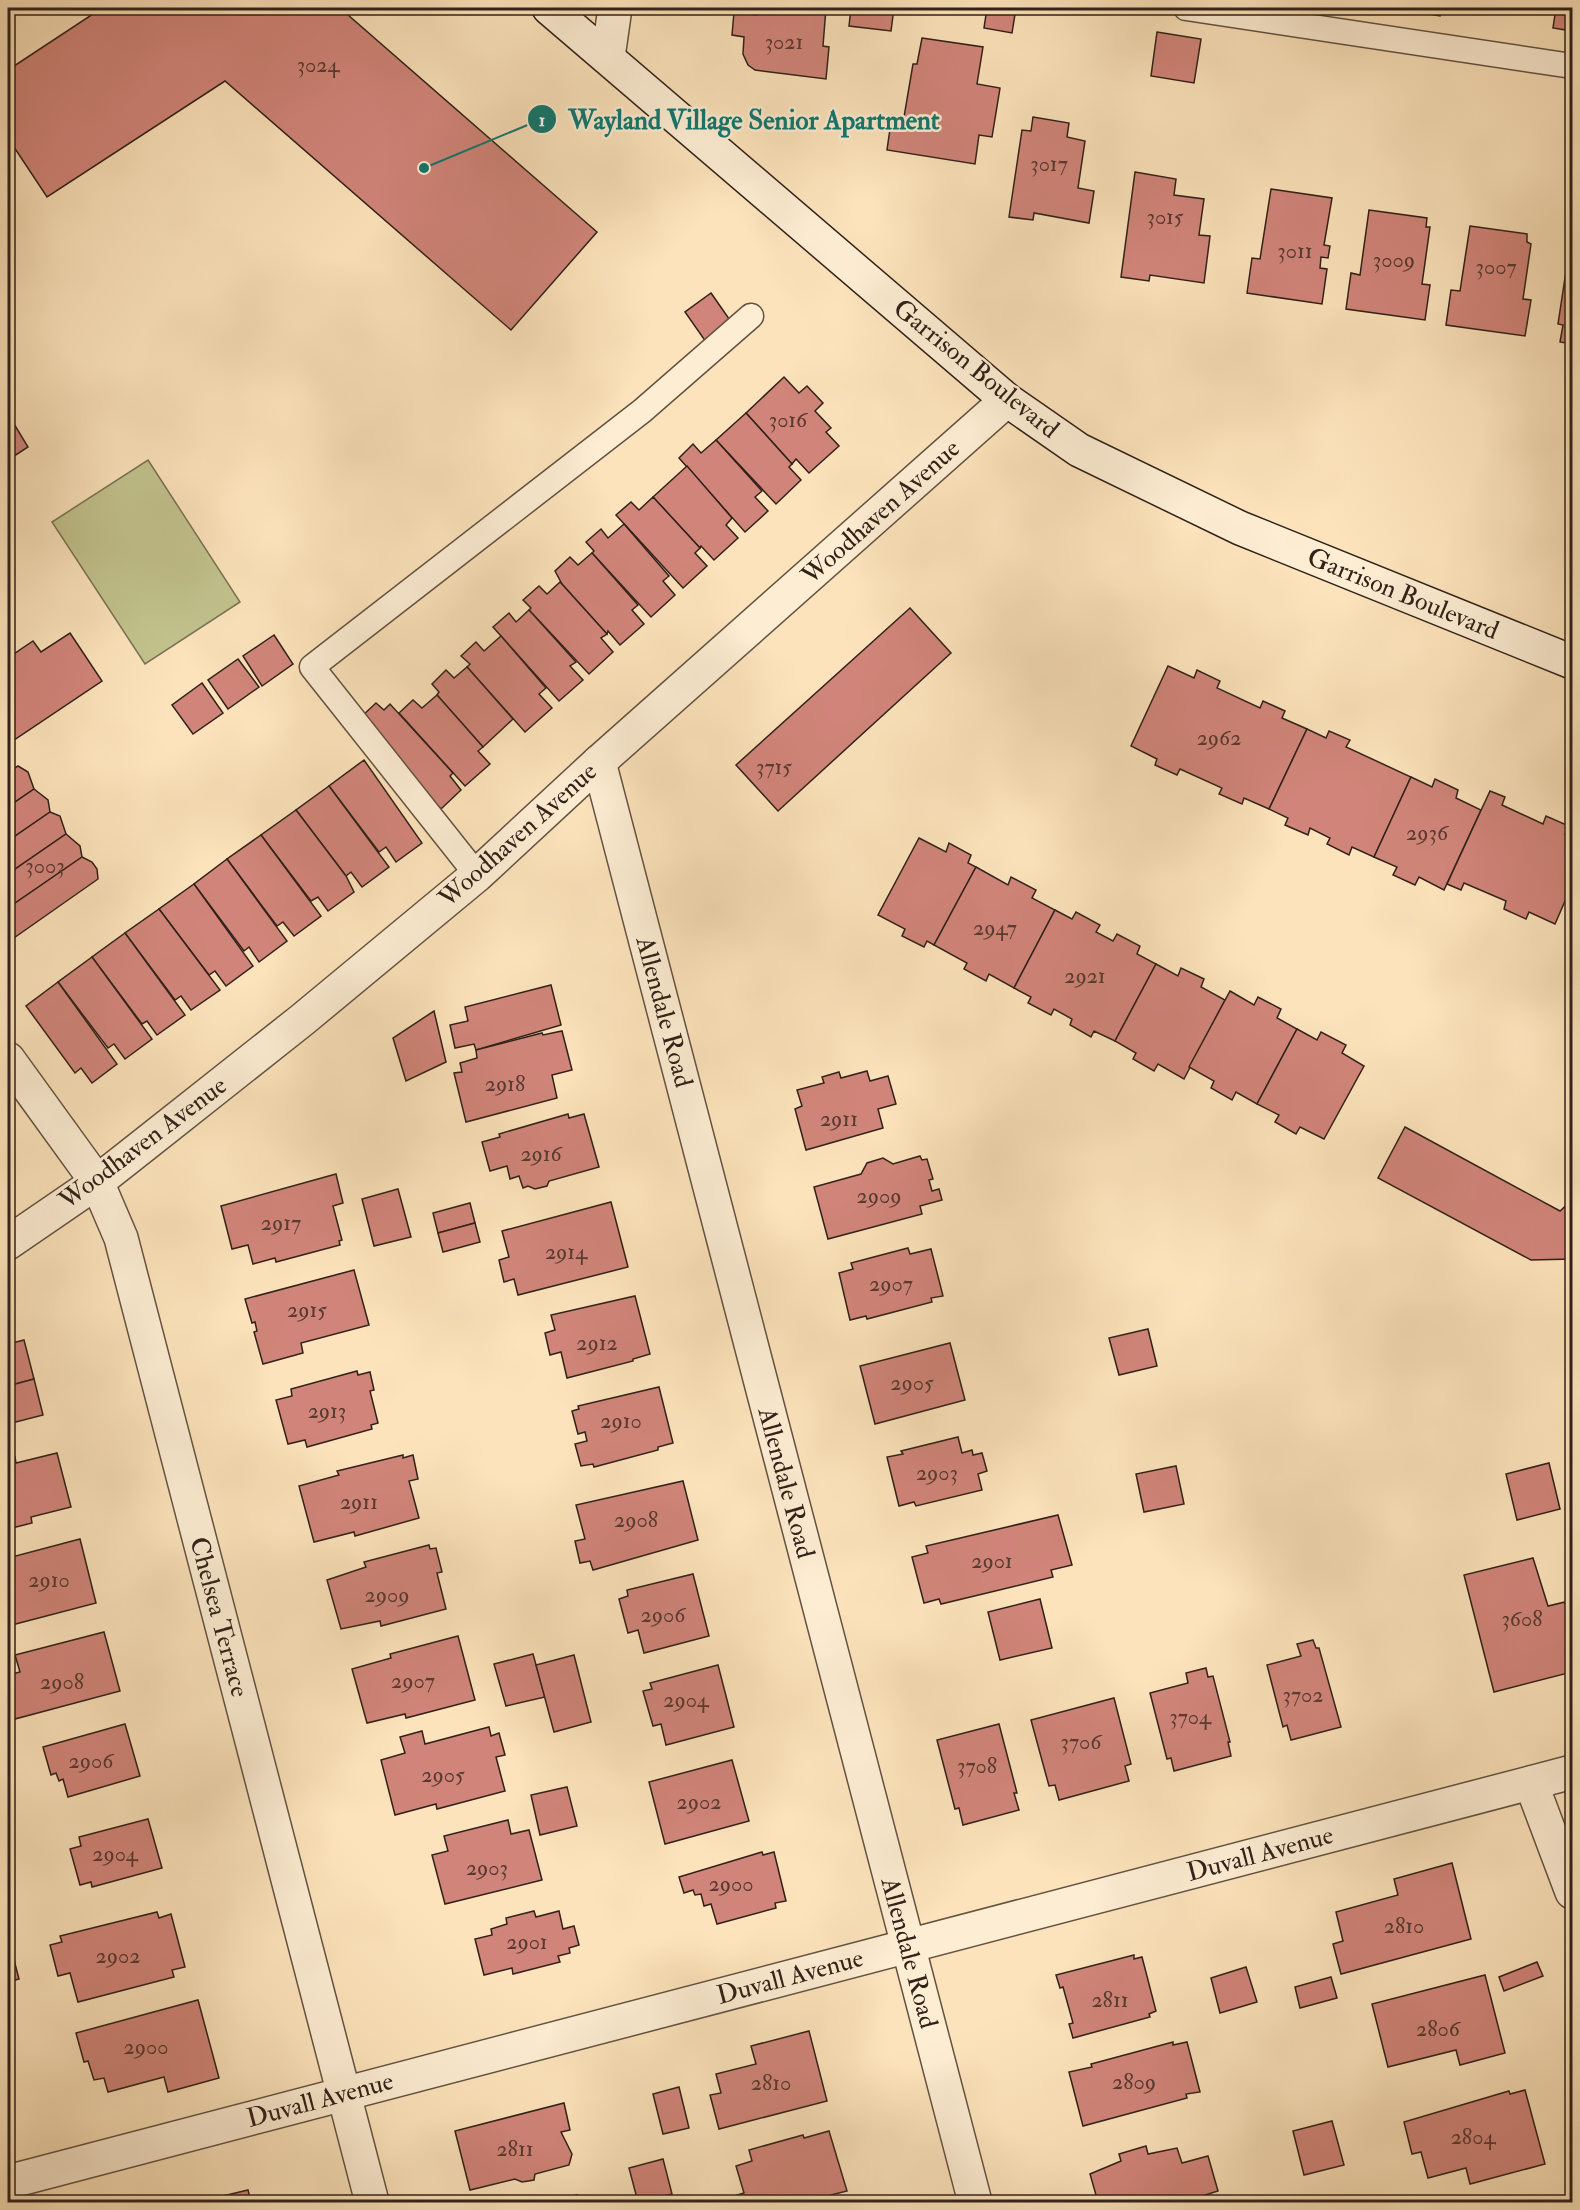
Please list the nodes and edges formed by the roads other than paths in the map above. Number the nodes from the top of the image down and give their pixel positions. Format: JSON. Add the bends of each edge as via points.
{"nodes":[{"id":1,"x":549,"y":8,"type":"edge"},
{"id":2,"x":615,"y":8,"type":"edge"},
{"id":3,"x":1186,"y":8,"type":"edge"},
{"id":4,"x":608,"y":57,"type":"junction"},
{"id":5,"x":1572,"y":66,"type":"edge"},
{"id":6,"x":751,"y":316,"type":"dead end"},
{"id":7,"x":1006,"y":400,"type":"junction"},
{"id":8,"x":1572,"y":662,"type":"edge"},
{"id":9,"x":599,"y":762,"type":"junction"},
{"id":10,"x":477,"y":875,"type":"junction"},
{"id":11,"x":8,"y":1059,"type":"edge"},
{"id":12,"x":97,"y":1182,"type":"junction"},
{"id":13,"x":8,"y":1243,"type":"edge"},
{"id":14,"x":1572,"y":1772,"type":"edge"},
{"id":15,"x":1531,"y":1783,"type":"junction"},
{"id":16,"x":1572,"y":1892,"type":"edge"},
{"id":17,"x":907,"y":1947,"type":"junction"},
{"id":18,"x":343,"y":2094,"type":"junction"},
{"id":19,"x":8,"y":2182,"type":"edge"},
{"id":20,"x":372,"y":2202,"type":"edge"},
{"id":21,"x":975,"y":2202,"type":"edge"}],
"edges":[{"from":1,"to":4,"type":"street","name":"Garrison Boulevard"},
{"from":2,"to":4,"type":"street"},
{"from":3,"to":5,"type":"lane"},
{"from":4,"to":7,"type":"street","name":"Garrison Boulevard"},
{"from":6,"to":10,"type":"lane","via":[[642,411],[312,667]]},
{"from":7,"to":8,"type":"street","name":"Garrison Boulevard","via":[[1079,450],[1240,528]]},
{"from":7,"to":9,"type":"street","name":"Woodhaven Avenue"},
{"from":9,"to":10,"type":"street","name":"Woodhaven Avenue"},
{"from":9,"to":17,"type":"street","name":"Allendale Road"},
{"from":10,"to":12,"type":"street","name":"Woodhaven Avenue"},
{"from":11,"to":12,"type":"street","name":"Chelsea Terrace"},
{"from":12,"to":13,"type":"street","name":"Woodhaven Avenue"},
{"from":12,"to":18,"type":"street","name":"Chelsea Terrace","via":[[121,1238]]},
{"from":14,"to":15,"type":"street","name":"Duvall Avenue"},
{"from":15,"to":16,"type":"street"},
{"from":15,"to":17,"type":"street","name":"Duvall Avenue"},
{"from":17,"to":18,"type":"street","name":"Duvall Avenue"},
{"from":17,"to":21,"type":"street","name":"Allendale Road"},
{"from":18,"to":19,"type":"street","name":"Duvall Avenue"},
{"from":18,"to":20,"type":"street","name":"Chelsea Terrace"}]}
